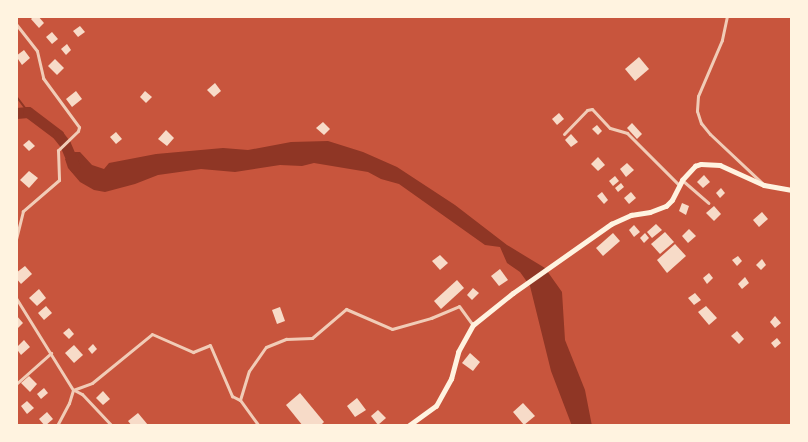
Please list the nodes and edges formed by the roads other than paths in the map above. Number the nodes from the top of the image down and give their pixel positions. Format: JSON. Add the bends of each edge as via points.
{"nodes":[{"id":1,"x":727,"y":16,"type":"edge"},
{"id":2,"x":16,"y":24,"type":"edge"},
{"id":3,"x":564,"y":134,"type":"dead end"},
{"id":4,"x":680,"y":182,"type":"junction"},
{"id":5,"x":764,"y":185,"type":"junction"},
{"id":6,"x":792,"y":190,"type":"edge"},
{"id":7,"x":708,"y":203,"type":"dead end"},
{"id":8,"x":16,"y":240,"type":"edge"},
{"id":9,"x":16,"y":249,"type":"edge"},
{"id":10,"x":16,"y":261,"type":"edge"},
{"id":11,"x":16,"y":298,"type":"edge"},
{"id":12,"x":473,"y":325,"type":"junction"},
{"id":13,"x":51,"y":353,"type":"junction"},
{"id":14,"x":16,"y":384,"type":"edge"},
{"id":15,"x":73,"y":390,"type":"junction"},
{"id":16,"x":240,"y":400,"type":"junction"},
{"id":17,"x":57,"y":426,"type":"edge"},
{"id":18,"x":112,"y":426,"type":"edge"},
{"id":19,"x":259,"y":426,"type":"edge"},
{"id":20,"x":408,"y":426,"type":"edge"}],
"edges":[{"from":1,"to":5,"type":"street","via":[[722,40],[698,96],[697,111],[710,134]]},
{"from":2,"to":8,"type":"street","via":[[40,57],[43,78],[79,127],[58,150],[59,180],[23,211]]},
{"from":3,"to":4,"type":"street","via":[[587,110],[592,109],[610,128],[627,133]]},
{"from":4,"to":5,"type":"main road","via":[[695,166],[706,164],[720,165]]},
{"from":4,"to":7,"type":"street"},
{"from":4,"to":12,"type":"main road","via":[[666,206],[622,218],[513,293]]},
{"from":5,"to":6,"type":"main road"},
{"from":9,"to":10,"type":"street"},
{"from":11,"to":13,"type":"street"},
{"from":12,"to":16,"type":"street","via":[[459,306],[392,329],[346,310],[312,338],[286,339],[266,346],[249,371]]},
{"from":12,"to":20,"type":"main road","via":[[436,406]]},
{"from":13,"to":14,"type":"street"},
{"from":13,"to":15,"type":"street"},
{"from":15,"to":16,"type":"street","via":[[92,383],[152,334],[193,352],[210,345],[232,396]]},
{"from":15,"to":17,"type":"street"},
{"from":15,"to":18,"type":"street","via":[[82,394]]},
{"from":16,"to":19,"type":"street"}]}
